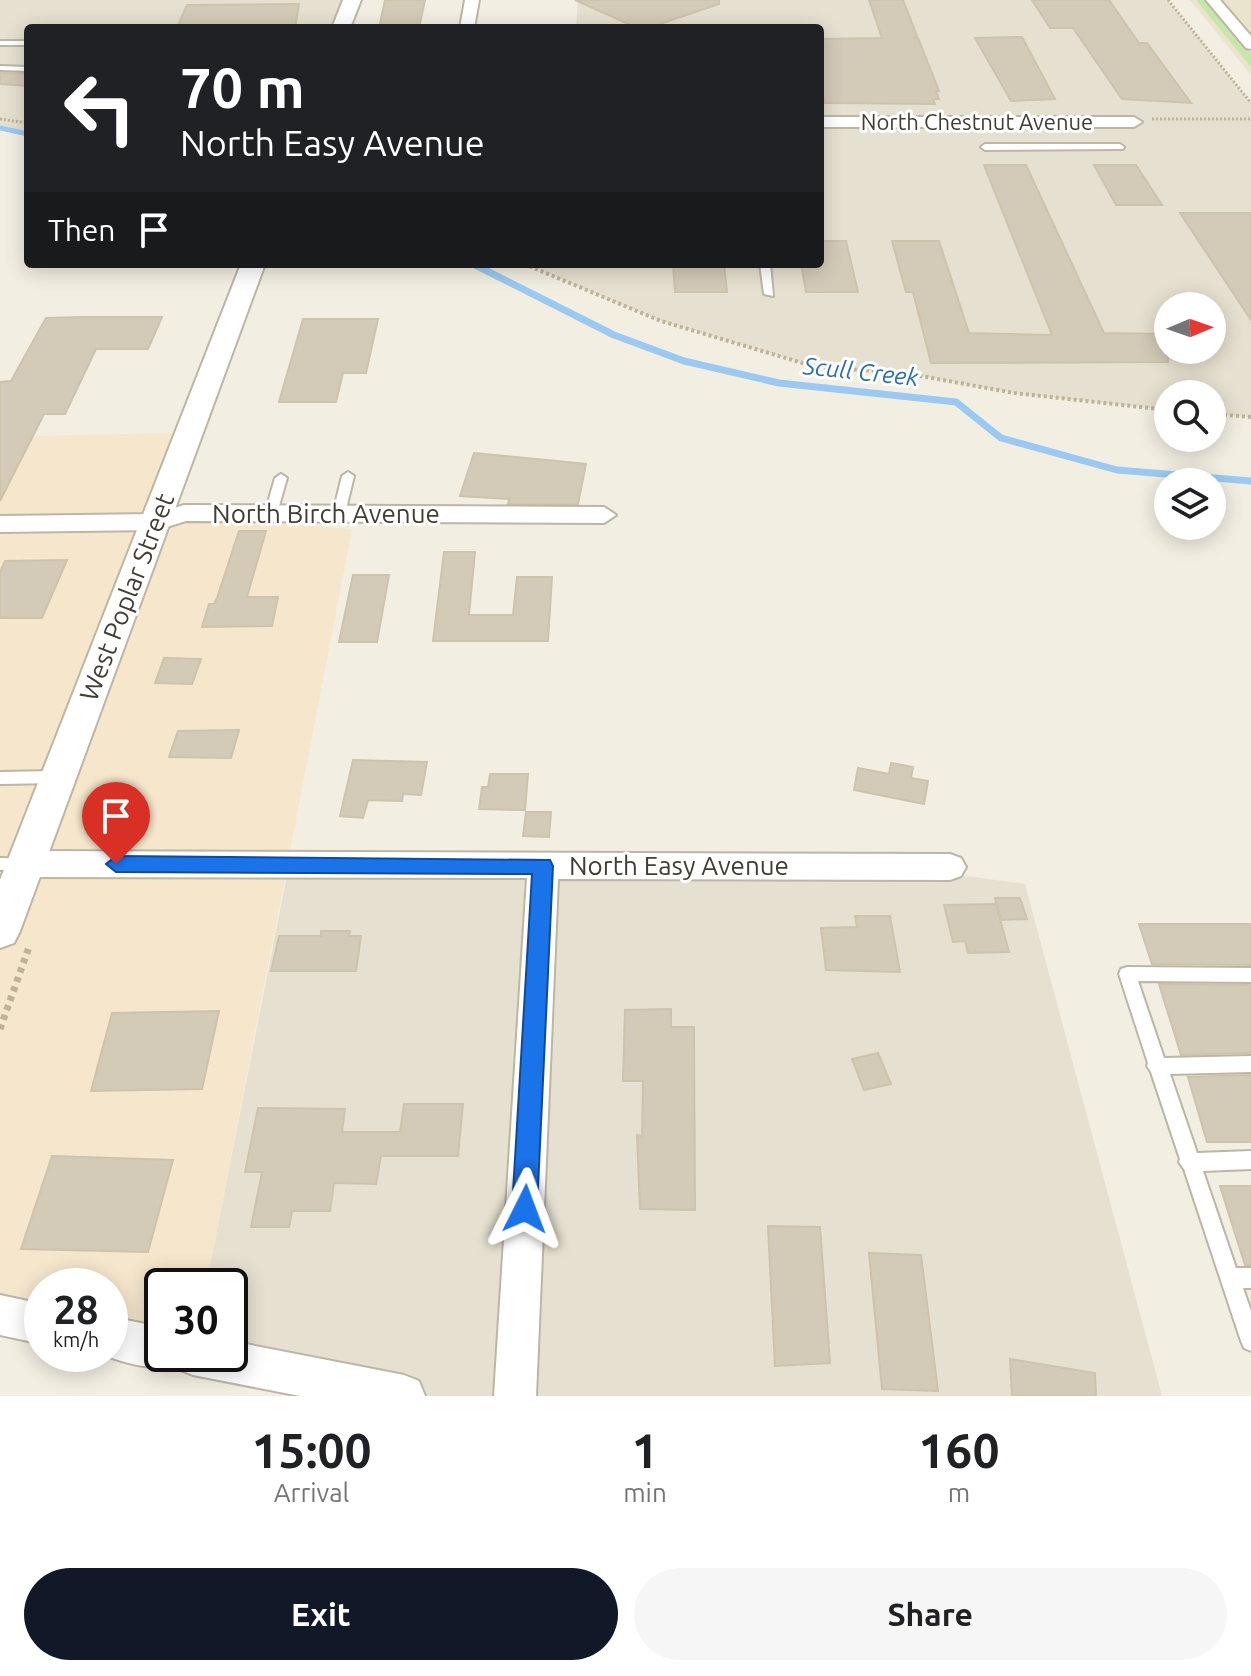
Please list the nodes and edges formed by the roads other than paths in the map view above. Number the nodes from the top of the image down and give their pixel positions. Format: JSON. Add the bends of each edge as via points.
{"nodes":[{"id":1,"x":352,"y":0,"type":"edge"},
{"id":2,"x":472,"y":0,"type":"edge"},
{"id":3,"x":1213,"y":0,"type":"edge"},
{"id":4,"x":343,"y":24,"type":"edge"},
{"id":5,"x":468,"y":24,"type":"edge"},
{"id":6,"x":0,"y":43,"type":"edge"},
{"id":7,"x":24,"y":43,"type":"edge"},
{"id":8,"x":1251,"y":45,"type":"edge"},
{"id":9,"x":0,"y":68,"type":"edge"},
{"id":10,"x":24,"y":69,"type":"edge"},
{"id":11,"x":824,"y":122,"type":"edge"},
{"id":12,"x":1134,"y":122,"type":"road end"},
{"id":13,"x":985,"y":147,"type":"dead end"},
{"id":14,"x":1120,"y":147,"type":"dead end"},
{"id":15,"x":252,"y":268,"type":"edge"},
{"id":16,"x":766,"y":268,"type":"edge"},
{"id":17,"x":769,"y":294,"type":"dead end"},
{"id":18,"x":348,"y":476,"type":"dead end"},
{"id":19,"x":281,"y":478,"type":"dead end"},
{"id":20,"x":271,"y":513,"type":"junction"},
{"id":21,"x":339,"y":513,"type":"junction"},
{"id":22,"x":604,"y":515,"type":"dead end"},
{"id":23,"x":157,"y":522,"type":"junction"},
{"id":24,"x":0,"y":524,"type":"edge"},
{"id":25,"x":57,"y":777,"type":"junction"},
{"id":26,"x":0,"y":778,"type":"edge"},
{"id":27,"x":13,"y":864,"type":"edge"},
{"id":28,"x":543,"y":866,"type":"junction"},
{"id":29,"x":950,"y":867,"type":"dead end"},
{"id":30,"x":0,"y":931,"type":"edge"},
{"id":31,"x":1251,"y":975,"type":"edge"},
{"id":32,"x":1251,"y":1064,"type":"edge"},
{"id":33,"x":1156,"y":1066,"type":"junction"},
{"id":34,"x":1251,"y":1160,"type":"edge"},
{"id":35,"x":1188,"y":1162,"type":"junction"},
{"id":36,"x":1229,"y":1278,"type":"junction"},
{"id":37,"x":1251,"y":1278,"type":"edge"},
{"id":38,"x":0,"y":1315,"type":"edge"},
{"id":39,"x":24,"y":1320,"type":"edge"},
{"id":40,"x":1251,"y":1341,"type":"edge"},
{"id":41,"x":248,"y":1365,"type":"edge"},
{"id":42,"x":404,"y":1396,"type":"edge"},
{"id":43,"x":515,"y":1396,"type":"edge"}],
"edges":[{"from":1,"to":4,"type":"street"},
{"from":2,"to":5,"type":"street"},
{"from":3,"to":8,"type":"street"},
{"from":6,"to":7,"type":"lane"},
{"from":9,"to":10,"type":"lane"},
{"from":11,"to":12,"type":"street","name":"North Chestnut Avenue"},
{"from":13,"to":14,"type":"lane"},
{"from":15,"to":23,"type":"street","name":"West Poplar Street"},
{"from":16,"to":17,"type":"lane"},
{"from":18,"to":21,"type":"lane"},
{"from":19,"to":20,"type":"lane"},
{"from":20,"to":21,"type":"street","name":"North Birch Avenue"},
{"from":20,"to":23,"type":"street","name":"North Birch Avenue","via":[[184,513]]},
{"from":21,"to":22,"type":"street","name":"North Birch Avenue"},
{"from":23,"to":24,"type":"street","name":"North Birch Avenue"},
{"from":23,"to":25,"type":"street","name":"West Poplar Street"},
{"from":25,"to":26,"type":"lane"},
{"from":25,"to":27,"type":"street","name":"West Poplar Street"},
{"from":27,"to":28,"type":"street","name":"North Easy Avenue"},
{"from":27,"to":30,"type":"street","name":"West Poplar Street"},
{"from":28,"to":29,"type":"street","name":"North Easy Avenue"},
{"from":28,"to":43,"type":"street"},
{"from":31,"to":33,"type":"lane","via":[[1127,974]]},
{"from":32,"to":33,"type":"lane"},
{"from":33,"to":35,"type":"lane"},
{"from":34,"to":35,"type":"lane"},
{"from":35,"to":36,"type":"lane"},
{"from":36,"to":37,"type":"lane"},
{"from":36,"to":40,"type":"lane"},
{"from":38,"to":39,"type":"street"},
{"from":41,"to":42,"type":"street"}]}
